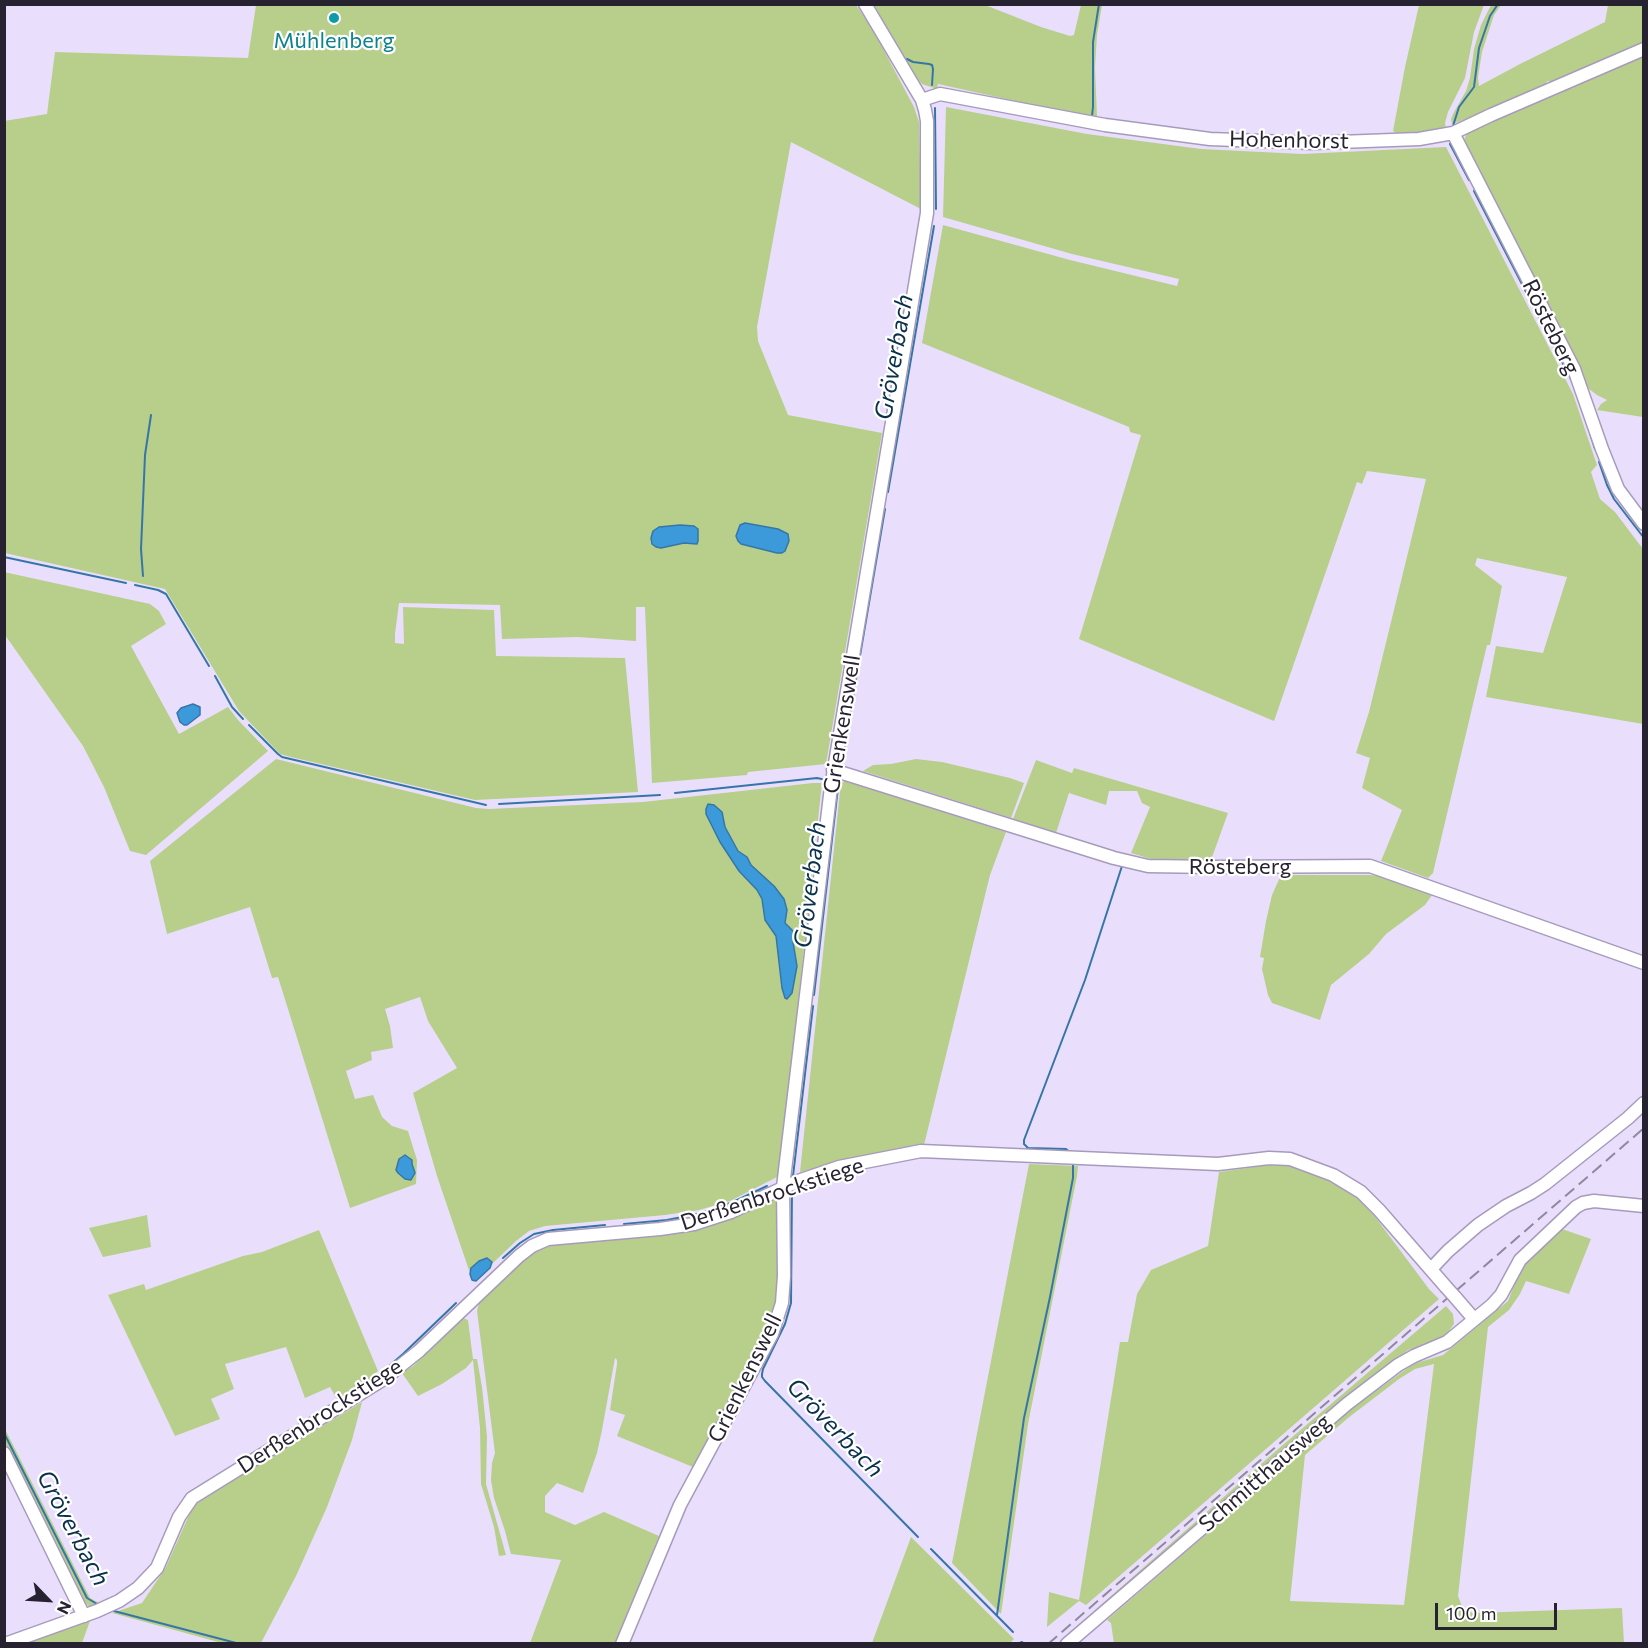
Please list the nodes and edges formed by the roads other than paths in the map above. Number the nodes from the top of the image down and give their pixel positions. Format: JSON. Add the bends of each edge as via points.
{"nodes":[{"id":1,"x":866,"y":4,"type":"edge"},
{"id":2,"x":1644,"y":49,"type":"edge"},
{"id":3,"x":922,"y":100,"type":"junction"},
{"id":4,"x":1453,"y":133,"type":"junction"},
{"id":5,"x":1644,"y":524,"type":"edge"},
{"id":6,"x":833,"y":770,"type":"junction"},
{"id":7,"x":1644,"y":963,"type":"edge"},
{"id":8,"x":1644,"y":1102,"type":"edge"},
{"id":9,"x":783,"y":1187,"type":"junction"},
{"id":10,"x":1644,"y":1206,"type":"edge"},
{"id":11,"x":1431,"y":1269,"type":"junction"},
{"id":12,"x":1474,"y":1319,"type":"junction"},
{"id":13,"x":4,"y":1453,"type":"edge"},
{"id":14,"x":84,"y":1616,"type":"junction"},
{"id":15,"x":5,"y":1644,"type":"edge"},
{"id":16,"x":622,"y":1644,"type":"edge"},
{"id":17,"x":1067,"y":1644,"type":"edge"}],
"edges":[{"from":1,"to":3,"type":"street","name":"Grienkenswell"},
{"from":2,"to":4,"type":"street","name":"Hohenhorst"},
{"from":3,"to":4,"type":"street","name":"Hohenhorst","via":[[940,94],[1105,125],[1210,139],[1313,143]]},
{"from":3,"to":6,"type":"street","name":"Grienkenswell","via":[[927,121],[927,213]]},
{"from":4,"to":5,"type":"street","name":"Rösteberg","via":[[1574,369],[1618,489]]},
{"from":6,"to":7,"type":"street","name":"Rösteberg","via":[[1148,866],[1370,866]]},
{"from":6,"to":9,"type":"street","name":"Grienkenswell"},
{"from":8,"to":11,"type":"street","via":[[1545,1184],[1478,1225]]},
{"from":9,"to":11,"type":"street","name":"Derßenbrockstiege","via":[[839,1167],[921,1151],[1218,1164],[1290,1159],[1332,1175],[1361,1192]]},
{"from":9,"to":14,"type":"street","name":"Derßenbrockstiege","via":[[732,1212],[694,1224],[549,1239],[532,1246],[390,1375],[192,1498],[149,1578],[119,1600]]},
{"from":9,"to":16,"type":"street","name":"Grienkenswell","via":[[783,1286],[776,1322],[680,1505]]},
{"from":10,"to":12,"type":"street","via":[[1594,1201],[1576,1207],[1524,1256],[1502,1295]]},
{"from":11,"to":12,"type":"street","name":"Derßenbrockstiege","bridge":true},
{"from":12,"to":17,"type":"street","name":"Schmitthausweg","via":[[1442,1346],[1407,1359],[1363,1391]]},
{"from":13,"to":14,"type":"street"},
{"from":14,"to":15,"type":"street","name":"Derßenbrockstiege"}]}
